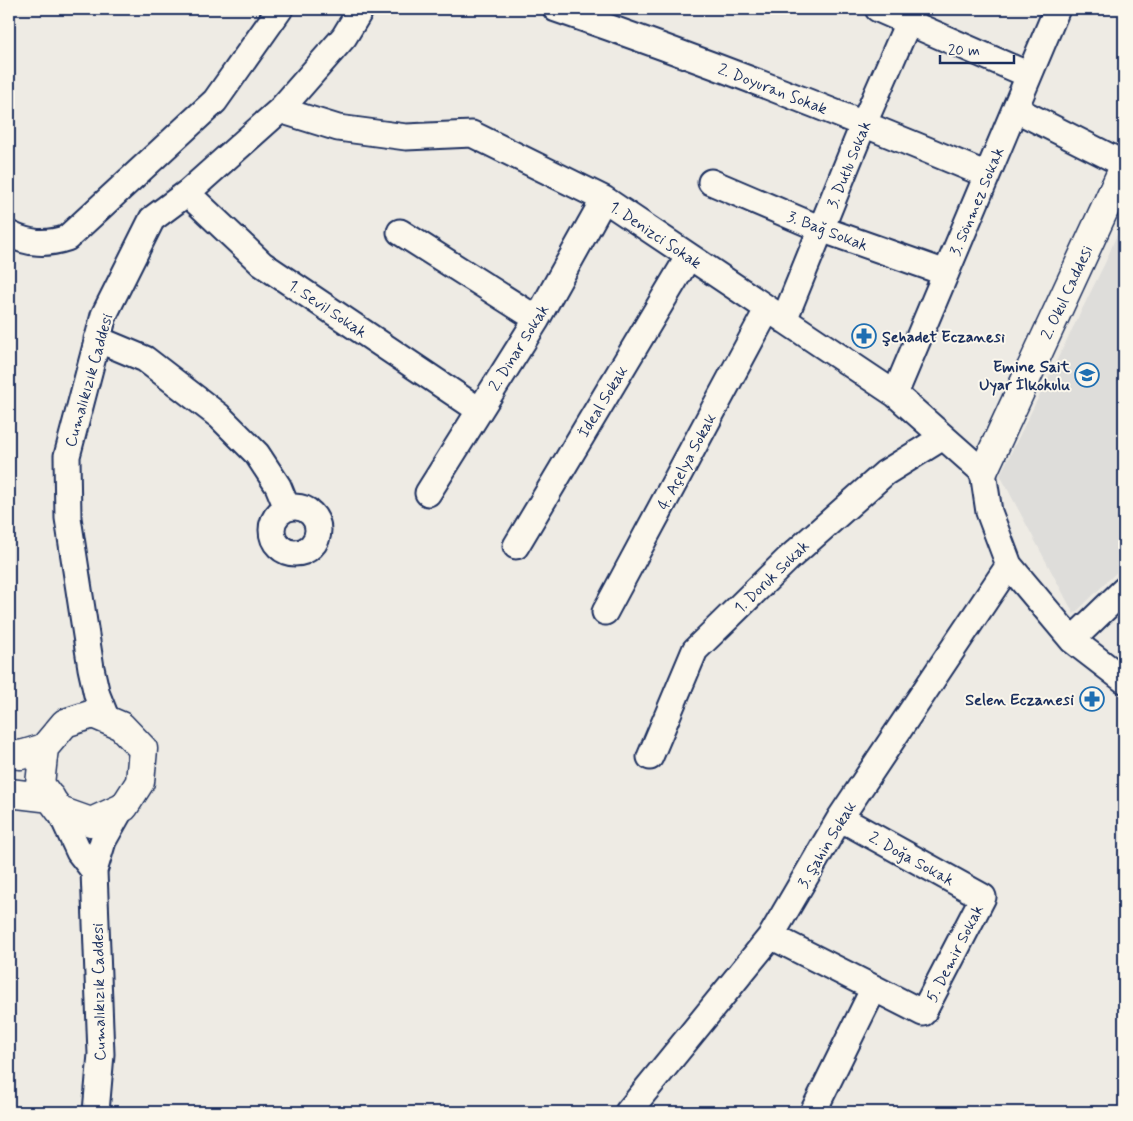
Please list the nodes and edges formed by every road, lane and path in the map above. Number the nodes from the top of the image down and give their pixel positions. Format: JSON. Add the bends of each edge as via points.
{"nodes":[{"id":1,"x":280,"y":9,"type":"edge"},
{"id":2,"x":361,"y":9,"type":"edge"},
{"id":3,"x":556,"y":9,"type":"edge"},
{"id":4,"x":878,"y":9,"type":"edge"},
{"id":5,"x":1052,"y":10,"type":"edge"},
{"id":6,"x":911,"y":15,"type":"edge"},
{"id":7,"x":1029,"y":75,"type":"junction"},
{"id":8,"x":1015,"y":109,"type":"junction"},
{"id":9,"x":280,"y":110,"type":"junction"},
{"id":10,"x":864,"y":123,"type":"junction"},
{"id":11,"x":1124,"y":166,"type":"edge"},
{"id":12,"x":987,"y":175,"type":"junction"},
{"id":13,"x":711,"y":182,"type":"dead end"},
{"id":14,"x":188,"y":193,"type":"junction"},
{"id":15,"x":604,"y":199,"type":"junction"},
{"id":16,"x":821,"y":229,"type":"junction"},
{"id":17,"x":400,"y":232,"type":"dead end"},
{"id":18,"x":9,"y":234,"type":"edge"},
{"id":19,"x":689,"y":256,"type":"junction"},
{"id":20,"x":946,"y":273,"type":"junction"},
{"id":21,"x":775,"y":315,"type":"junction"},
{"id":22,"x":537,"y":320,"type":"junction"},
{"id":23,"x":97,"y":339,"type":"junction"},
{"id":24,"x":895,"y":394,"type":"junction"},
{"id":25,"x":479,"y":410,"type":"junction"},
{"id":26,"x":943,"y":437,"type":"junction"},
{"id":27,"x":983,"y":472,"type":"junction"},
{"id":28,"x":428,"y":493,"type":"dead end"},
{"id":29,"x":287,"y":508,"type":"dead end"},
{"id":30,"x":516,"y":546,"type":"dead end"},
{"id":31,"x":1009,"y":565,"type":"junction"},
{"id":32,"x":1124,"y":590,"type":"edge"},
{"id":33,"x":605,"y":612,"type":"dead end"},
{"id":34,"x":1072,"y":640,"type":"junction"},
{"id":35,"x":91,"y":668,"type":"junction"},
{"id":36,"x":1124,"y":680,"type":"edge"},
{"id":37,"x":76,"y":720,"type":"junction"},
{"id":38,"x":107,"y":720,"type":"junction"},
{"id":39,"x":24,"y":752,"type":"edge"},
{"id":40,"x":650,"y":757,"type":"dead end"},
{"id":41,"x":14,"y":793,"type":"edge"},
{"id":42,"x":55,"y":804,"type":"junction"},
{"id":43,"x":121,"y":808,"type":"junction"},
{"id":44,"x":840,"y":818,"type":"junction"},
{"id":45,"x":94,"y":871,"type":"junction"},
{"id":46,"x":983,"y":897,"type":"joint"},
{"id":47,"x":771,"y":936,"type":"junction"},
{"id":48,"x":874,"y":988,"type":"junction"},
{"id":49,"x":632,"y":1111,"type":"edge"},
{"id":50,"x":96,"y":1112,"type":"edge"},
{"id":51,"x":813,"y":1112,"type":"edge"}],
"edges":[{"from":1,"to":18,"type":"street","via":[[215,101],[67,238],[44,244]]},
{"from":2,"to":9,"type":"street","name":"Cumalıkızık Caddesi","via":[[344,37]]},
{"from":3,"to":10,"type":"street","name":"2. Doyuran Sokak"},
{"from":4,"to":6,"type":"street"},
{"from":5,"to":7,"type":"street","name":"3. Sönmez Sokak"},
{"from":6,"to":7,"type":"street"},
{"from":6,"to":10,"type":"street","name":"3. Dutlu Sokak"},
{"from":7,"to":8,"type":"street","name":"3. Sönmez Sokak"},
{"from":8,"to":11,"type":"street"},
{"from":8,"to":12,"type":"street","name":"3. Sönmez Sokak"},
{"from":9,"to":14,"type":"street","name":"Cumalıkızık Caddesi"},
{"from":9,"to":15,"type":"street","name":"1. Denizci Sokak","via":[[338,128],[406,137],[472,134]]},
{"from":10,"to":12,"type":"street","name":"2. Doyuran Sokak"},
{"from":10,"to":16,"type":"street","name":"3. Dutlu Sokak"},
{"from":11,"to":27,"type":"main road","name":"2. Okul Caddesi"},
{"from":12,"to":20,"type":"street","name":"3. Sönmez Sokak"},
{"from":13,"to":16,"type":"street","name":"3. Bağ Sokak"},
{"from":14,"to":23,"type":"street","name":"Cumalıkızık Caddesi","via":[[152,219],[104,315]]},
{"from":14,"to":25,"type":"street","name":"1. Sevil Sokak","via":[[262,264]]},
{"from":15,"to":19,"type":"street","name":"1. Denizci Sokak"},
{"from":15,"to":22,"type":"street","name":"2. Dinar Sokak"},
{"from":16,"to":20,"type":"street","name":"3. Bağ Sokak"},
{"from":16,"to":21,"type":"street","name":"3. Dutlu Sokak"},
{"from":17,"to":22,"type":"street"},
{"from":19,"to":21,"type":"street","name":"1. Denizci Sokak"},
{"from":19,"to":30,"type":"street","name":"İdeal Sokak"},
{"from":20,"to":24,"type":"street","name":"3. Sönmez Sokak"},
{"from":21,"to":24,"type":"street","name":"1. Denizci Sokak"},
{"from":21,"to":33,"type":"street","name":"4. Açelya Sokak"},
{"from":22,"to":25,"type":"street","name":"2. Dinar Sokak"},
{"from":23,"to":29,"type":"street","via":[[145,359],[219,416],[257,454],[278,486]]},
{"from":23,"to":35,"type":"street","name":"Cumalıkızık Caddesi","via":[[67,456],[68,518]]},
{"from":24,"to":26,"type":"street","name":"1. Denizci Sokak"},
{"from":25,"to":28,"type":"street","name":"2. Dinar Sokak"},
{"from":26,"to":27,"type":"street","name":"1. Denizci Sokak"},
{"from":26,"to":40,"type":"street","name":"1. Doruk Sokak","via":[[885,473],[788,559],[695,650]]},
{"from":27,"to":31,"type":"street","via":[[989,512]]},
{"from":31,"to":34,"type":"street"},
{"from":31,"to":44,"type":"street","name":"3. Şahin Sokak"},
{"from":32,"to":34,"type":"street"},
{"from":34,"to":36,"type":"street"},
{"from":35,"to":37,"type":"street","via":[[88,697]]},
{"from":35,"to":38,"type":"street"},
{"from":37,"to":38,"type":"main road","via":[[93,714]]},
{"from":37,"to":39,"type":"main road","via":[[65,723]]},
{"from":38,"to":43,"type":"main road","via":[[121,726],[142,749],[140,782]]},
{"from":39,"to":42,"type":"main road","via":[[40,784]]},
{"from":41,"to":42,"type":"main road"},
{"from":42,"to":43,"type":"main road","via":[[91,822]]},
{"from":42,"to":45,"type":"street","via":[[79,852]]},
{"from":43,"to":45,"type":"street","name":"Cumalıkızık Caddesi","via":[[103,841]]},
{"from":44,"to":46,"type":"street","name":"2. Doğa Sokak"},
{"from":44,"to":47,"type":"street","name":"3. Şahin Sokak"},
{"from":45,"to":50,"type":"street","name":"Cumalıkızık Caddesi","via":[[101,1054]]},
{"from":46,"to":48,"type":"street","name":"5. Demir Sokak","via":[[923,1013]]},
{"from":47,"to":48,"type":"street","name":"5. Demir Sokak"},
{"from":47,"to":49,"type":"street","name":"3. Şahin Sokak"},
{"from":48,"to":51,"type":"street"}]}
